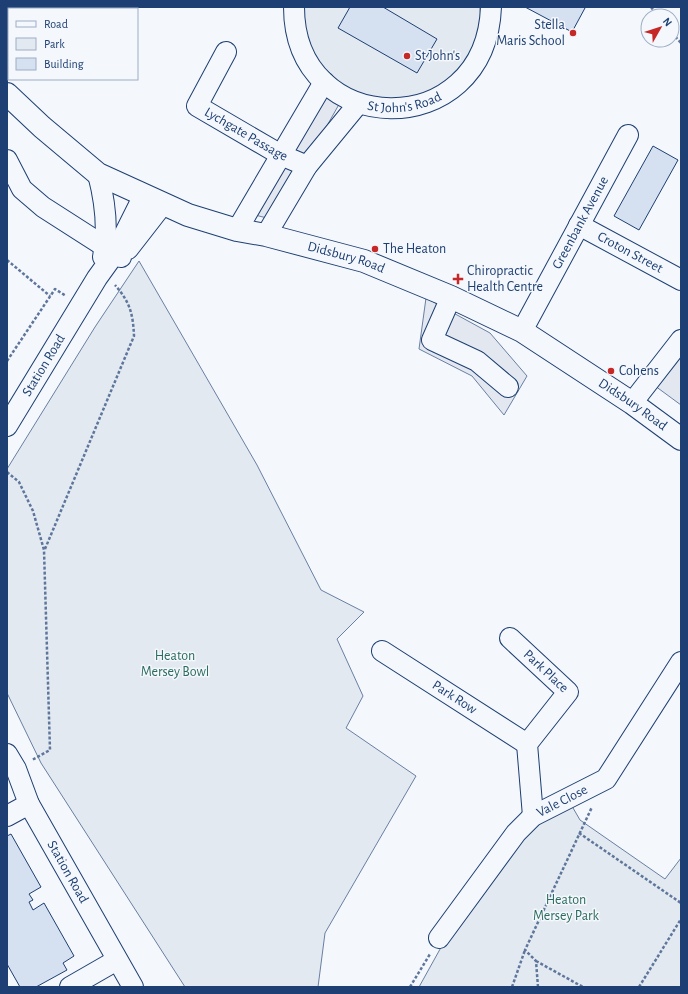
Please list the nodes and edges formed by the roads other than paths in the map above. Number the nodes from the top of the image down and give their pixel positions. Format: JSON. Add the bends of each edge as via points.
{"nodes":[{"id":1,"x":294,"y":7,"type":"edge"},
{"id":2,"x":491,"y":7,"type":"edge"},
{"id":3,"x":226,"y":52,"type":"dead end"},
{"id":4,"x":324,"y":82,"type":"junction"},
{"id":5,"x":7,"y":94,"type":"edge"},
{"id":6,"x":358,"y":104,"type":"junction"},
{"id":7,"x":628,"y":135,"type":"dead end"},
{"id":8,"x":281,"y":155,"type":"junction"},
{"id":9,"x":7,"y":160,"type":"edge"},
{"id":10,"x":307,"y":166,"type":"junction"},
{"id":11,"x":98,"y":174,"type":"junction"},
{"id":12,"x":154,"y":199,"type":"junction"},
{"id":13,"x":579,"y":225,"type":"junction"},
{"id":14,"x":237,"y":230,"type":"junction"},
{"id":15,"x":266,"y":235,"type":"junction"},
{"id":16,"x":114,"y":253,"type":"junction"},
{"id":17,"x":681,"y":280,"type":"edge"},
{"id":18,"x":451,"y":297,"type":"junction"},
{"id":19,"x":81,"y":306,"type":"junction"},
{"id":20,"x":522,"y":331,"type":"junction"},
{"id":21,"x":681,"y":340,"type":"edge"},
{"id":22,"x":508,"y":387,"type":"dead end"},
{"id":23,"x":632,"y":403,"type":"junction"},
{"id":24,"x":7,"y":426,"type":"edge"},
{"id":25,"x":681,"y":439,"type":"edge"},
{"id":26,"x":510,"y":638,"type":"dead end"},
{"id":27,"x":382,"y":651,"type":"dead end"},
{"id":28,"x":680,"y":667,"type":"edge"},
{"id":29,"x":528,"y":744,"type":"junction"},
{"id":30,"x":7,"y":754,"type":"edge"},
{"id":31,"x":29,"y":804,"type":"junction"},
{"id":32,"x":7,"y":816,"type":"edge"},
{"id":33,"x":532,"y":816,"type":"junction"},
{"id":34,"x":439,"y":938,"type":"road end"},
{"id":35,"x":117,"y":960,"type":"junction"},
{"id":36,"x":70,"y":987,"type":"edge"},
{"id":37,"x":133,"y":987,"type":"edge"}],
"edges":[{"from":1,"to":4,"type":"street","name":"St John's Road","via":[[294,26],[304,57]]},
{"from":2,"to":6,"type":"street","name":"St John's Road","via":[[487,40],[473,68],[450,91],[421,105],[390,110]]},
{"from":3,"to":8,"type":"street","name":"Lychgate Passage","via":[[197,106]]},
{"from":4,"to":6,"type":"street","name":"St John's Road","via":[[340,95]]},
{"from":4,"to":8,"type":"street"},
{"from":5,"to":11,"type":"main road","name":"Didsbury Road"},
{"from":6,"to":10,"type":"street","name":"St John's Road"},
{"from":7,"to":13,"type":"street","name":"Greenbank Avenue"},
{"from":8,"to":10,"type":"street","name":"Lychgate Passage"},
{"from":8,"to":14,"type":"street"},
{"from":9,"to":16,"type":"street","via":[[22,188],[43,208]]},
{"from":10,"to":15,"type":"street","name":"St John's Road"},
{"from":11,"to":12,"type":"main road","name":"Didsbury Road"},
{"from":11,"to":16,"type":"street"},
{"from":12,"to":14,"type":"main road","name":"Didsbury Road","via":[[188,215]]},
{"from":12,"to":16,"type":"street","name":"Station Road"},
{"from":13,"to":17,"type":"street","name":"Croton Street"},
{"from":13,"to":20,"type":"street","name":"Greenbank Avenue"},
{"from":14,"to":15,"type":"main road","name":"Didsbury Road"},
{"from":15,"to":18,"type":"main road","name":"Didsbury Road","via":[[364,261]]},
{"from":16,"to":19,"type":"street","name":"Station Road"},
{"from":16,"to":19,"type":"street","name":"Station Road"},
{"from":18,"to":20,"type":"main road","name":"Didsbury Road"},
{"from":18,"to":22,"type":"street","via":[[432,340],[477,361]]},
{"from":19,"to":24,"type":"street","name":"Station Road"},
{"from":20,"to":23,"type":"main road","name":"Didsbury Road"},
{"from":21,"to":23,"type":"street"},
{"from":23,"to":25,"type":"main road","name":"Didsbury Road"},
{"from":26,"to":29,"type":"street","name":"Park Place","via":[[568,692]]},
{"from":27,"to":29,"type":"street","name":"Park Row"},
{"from":28,"to":33,"type":"street","name":"Vale Close","via":[[606,779]]},
{"from":29,"to":33,"type":"street"},
{"from":30,"to":31,"type":"street","name":"Station Road"},
{"from":31,"to":32,"type":"street"},
{"from":31,"to":35,"type":"street","name":"Station Road"},
{"from":33,"to":34,"type":"street","name":"Vale Close","via":[[516,833]]},
{"from":35,"to":36,"type":"street"},
{"from":35,"to":37,"type":"street","name":"Station Road"}]}
